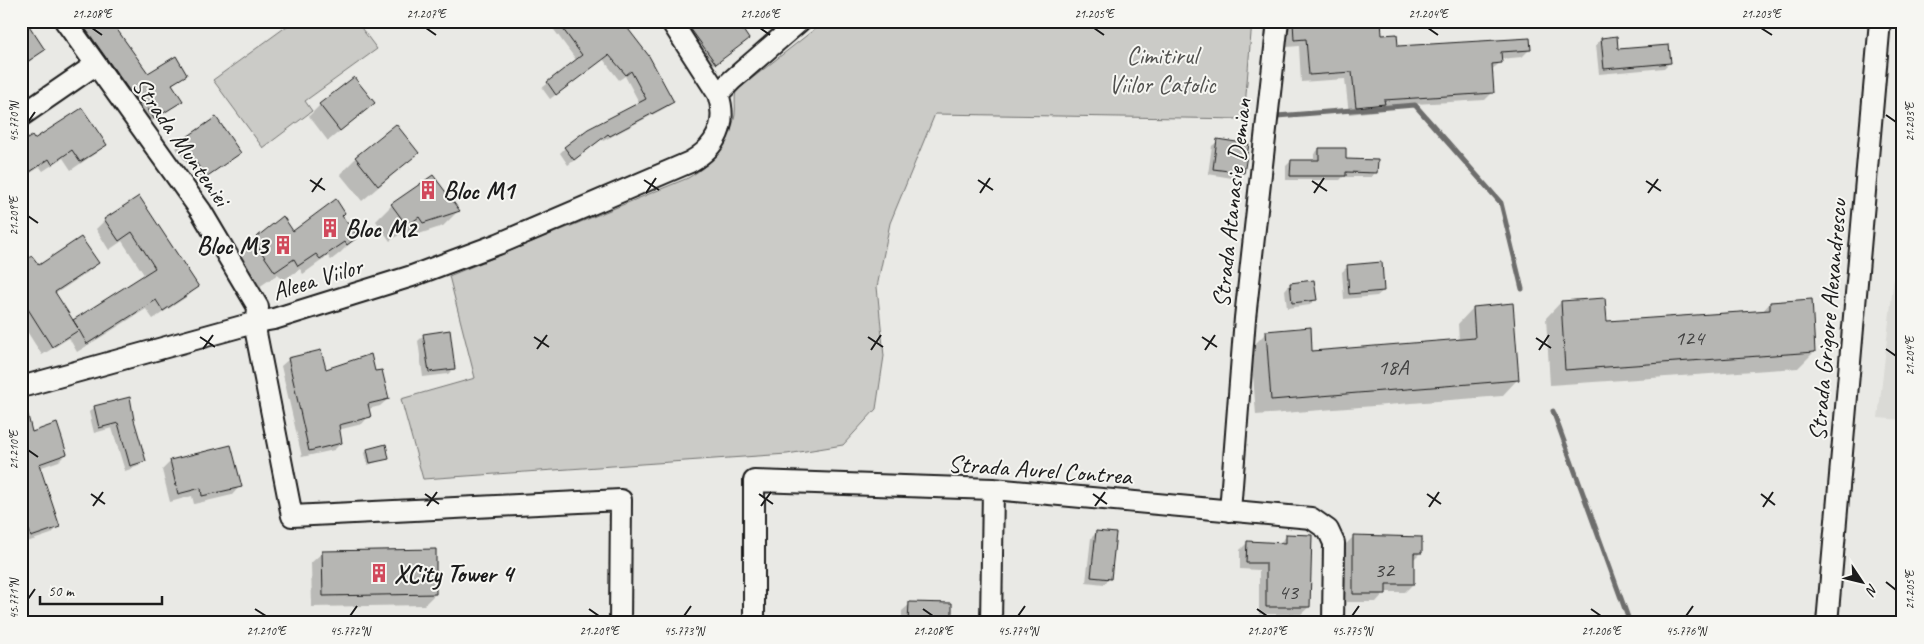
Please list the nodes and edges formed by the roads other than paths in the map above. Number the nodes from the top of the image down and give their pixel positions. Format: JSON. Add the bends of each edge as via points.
{"nodes":[{"id":1,"x":65,"y":21,"type":"edge"},
{"id":2,"x":671,"y":21,"type":"edge"},
{"id":3,"x":800,"y":21,"type":"edge"},
{"id":4,"x":1278,"y":21,"type":"edge"},
{"id":5,"x":1880,"y":21,"type":"edge"},
{"id":6,"x":95,"y":65,"type":"junction"},
{"id":7,"x":718,"y":94,"type":"junction"},
{"id":8,"x":21,"y":116,"type":"edge"},
{"id":9,"x":257,"y":322,"type":"junction"},
{"id":10,"x":21,"y":387,"type":"edge"},
{"id":11,"x":993,"y":489,"type":"junction"},
{"id":12,"x":1230,"y":511,"type":"junction"},
{"id":13,"x":620,"y":623,"type":"edge"},
{"id":14,"x":754,"y":623,"type":"edge"},
{"id":15,"x":991,"y":623,"type":"edge"},
{"id":16,"x":1333,"y":623,"type":"edge"},
{"id":17,"x":1827,"y":623,"type":"edge"}],
"edges":[{"from":1,"to":6,"type":"street","name":"Strada Munteniei"},
{"from":2,"to":7,"type":"street"},
{"from":3,"to":7,"type":"street"},
{"from":4,"to":12,"type":"street","name":"Strada Atanasie Demian","via":[[1245,318]]},
{"from":5,"to":17,"type":"street","name":"Strada Grigore Alexandrescu"},
{"from":6,"to":8,"type":"street"},
{"from":6,"to":9,"type":"street","name":"Strada Munteniei","via":[[127,104],[201,211],[258,307]]},
{"from":7,"to":9,"type":"street","name":"Aleea Viilor","via":[[723,115],[715,141],[702,156],[690,162],[498,244],[412,276]]},
{"from":9,"to":10,"type":"street","name":"Aleea Viilor"},
{"from":9,"to":13,"type":"street","name":"Strada Munteniei","via":[[256,333],[292,516],[621,500]]},
{"from":11,"to":12,"type":"street","name":"Strada Aurel Contrea"},
{"from":11,"to":14,"type":"street","name":"Strada Aurel Contrea","via":[[754,481]]},
{"from":11,"to":15,"type":"street"},
{"from":12,"to":16,"type":"street","name":"Strada Aurel Contrea","via":[[1311,518],[1328,530],[1334,543]]}]}
